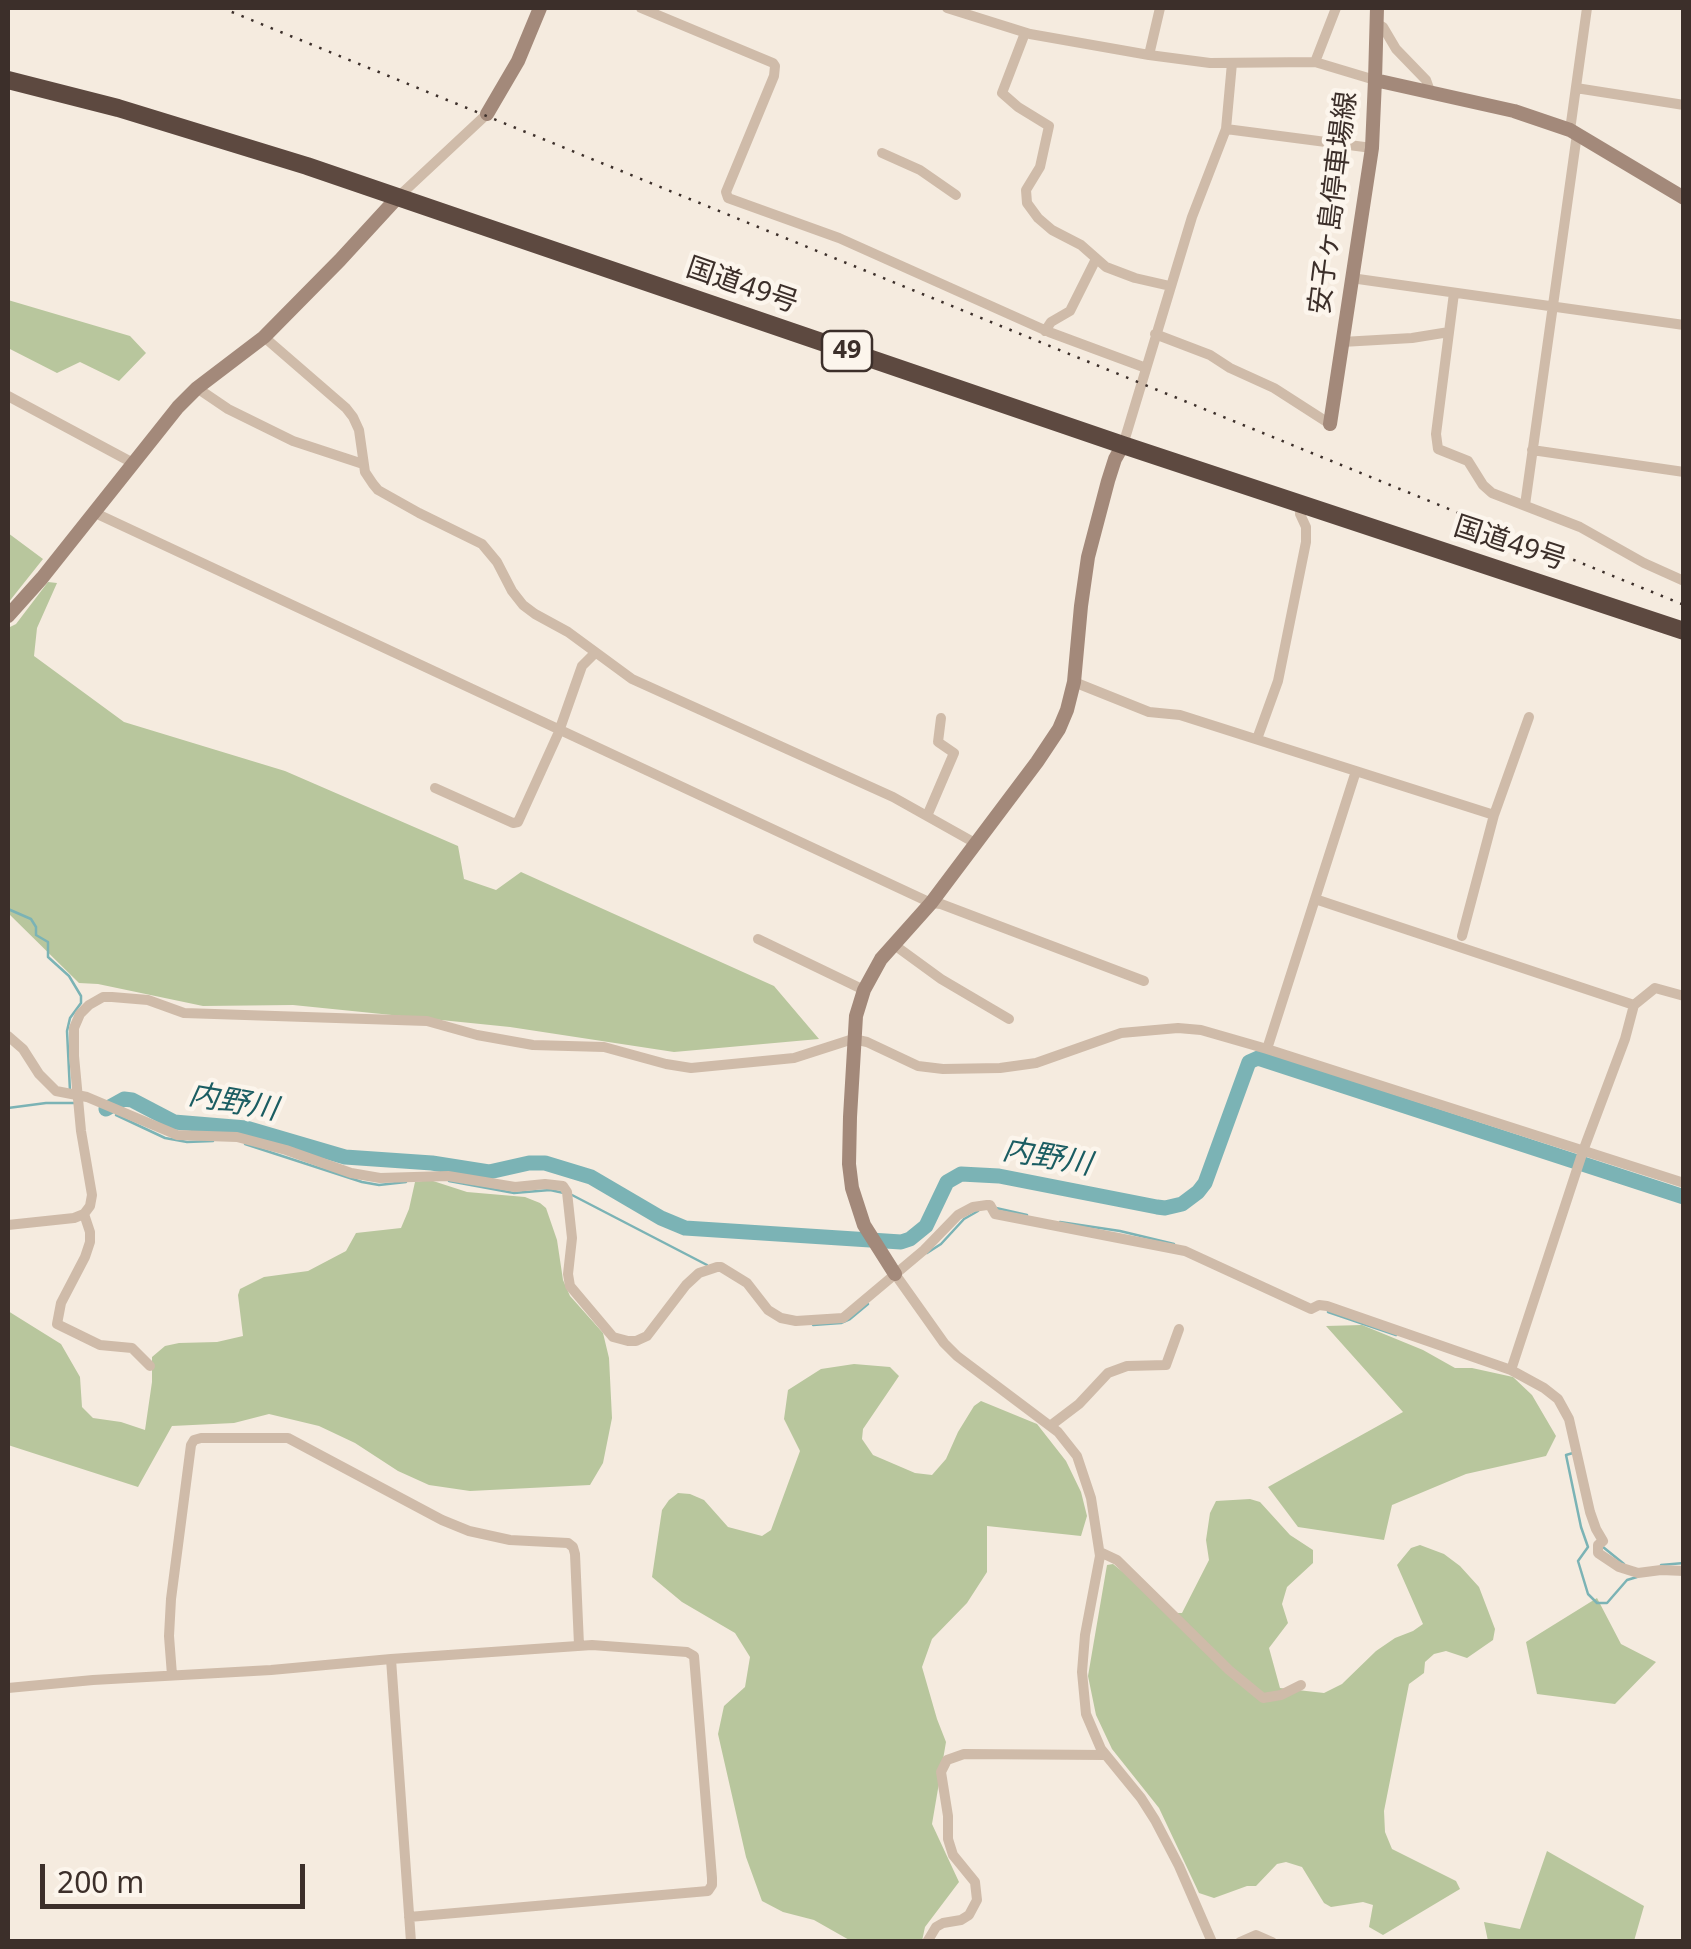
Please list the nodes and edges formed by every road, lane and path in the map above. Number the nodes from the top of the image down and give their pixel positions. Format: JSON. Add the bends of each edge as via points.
{"nodes":[{"id":1,"x":540,"y":8,"type":"edge"},
{"id":2,"x":645,"y":8,"type":"edge"},
{"id":3,"x":946,"y":8,"type":"edge"},
{"id":4,"x":1160,"y":8,"type":"edge"},
{"id":5,"x":1336,"y":8,"type":"edge"},
{"id":6,"x":1587,"y":8,"type":"edge"},
{"id":7,"x":1377,"y":15,"type":"edge"},
{"id":8,"x":1025,"y":33,"type":"junction"},
{"id":9,"x":1148,"y":56,"type":"junction"},
{"id":10,"x":1315,"y":62,"type":"junction"},
{"id":11,"x":1232,"y":64,"type":"junction"},
{"id":12,"x":8,"y":80,"type":"edge"},
{"id":13,"x":1374,"y":80,"type":"junction"},
{"id":14,"x":1576,"y":88,"type":"junction"},
{"id":15,"x":1431,"y":94,"type":"junction"},
{"id":16,"x":1684,"y":104,"type":"edge"},
{"id":17,"x":487,"y":114,"type":"joint"},
{"id":18,"x":1226,"y":129,"type":"junction"},
{"id":19,"x":1573,"y":132,"type":"junction"},
{"id":20,"x":1372,"y":148,"type":"junction"},
{"id":21,"x":882,"y":153,"type":"dead end"},
{"id":22,"x":956,"y":194,"type":"dead end"},
{"id":23,"x":396,"y":198,"type":"junction"},
{"id":24,"x":1684,"y":198,"type":"edge"},
{"id":25,"x":1096,"y":259,"type":"junction"},
{"id":26,"x":1352,"y":278,"type":"junction"},
{"id":27,"x":1170,"y":286,"type":"junction"},
{"id":28,"x":1454,"y":293,"type":"junction"},
{"id":29,"x":1553,"y":306,"type":"junction"},
{"id":30,"x":1684,"y":325,"type":"edge"},
{"id":31,"x":1046,"y":331,"type":"junction"},
{"id":32,"x":1449,"y":332,"type":"junction"},
{"id":33,"x":1155,"y":334,"type":"junction"},
{"id":34,"x":264,"y":337,"type":"junction"},
{"id":35,"x":1342,"y":342,"type":"junction"},
{"id":36,"x":1146,"y":368,"type":"junction"},
{"id":37,"x":197,"y":388,"type":"junction"},
{"id":38,"x":8,"y":396,"type":"edge"},
{"id":39,"x":1330,"y":424,"type":"joint"},
{"id":40,"x":1124,"y":445,"type":"junction"},
{"id":41,"x":1532,"y":450,"type":"junction"},
{"id":42,"x":132,"y":463,"type":"junction"},
{"id":43,"x":363,"y":464,"type":"junction"},
{"id":44,"x":1684,"y":472,"type":"edge"},
{"id":45,"x":1301,"y":504,"type":"junction"},
{"id":46,"x":1525,"y":505,"type":"junction"},
{"id":47,"x":93,"y":512,"type":"junction"},
{"id":48,"x":1684,"y":581,"type":"edge"},
{"id":49,"x":8,"y":616,"type":"edge"},
{"id":50,"x":1684,"y":631,"type":"edge"},
{"id":51,"x":595,"y":652,"type":"junction"},
{"id":52,"x":1074,"y":682,"type":"junction"},
{"id":53,"x":1529,"y":716,"type":"dead end"},
{"id":54,"x":941,"y":718,"type":"dead end"},
{"id":55,"x":558,"y":729,"type":"junction"},
{"id":56,"x":1256,"y":739,"type":"junction"},
{"id":57,"x":1356,"y":771,"type":"junction"},
{"id":58,"x":435,"y":788,"type":"dead end"},
{"id":59,"x":1494,"y":815,"type":"junction"},
{"id":60,"x":928,"y":816,"type":"junction"},
{"id":61,"x":975,"y":843,"type":"junction"},
{"id":62,"x":1315,"y":900,"type":"junction"},
{"id":63,"x":930,"y":902,"type":"junction"},
{"id":64,"x":1462,"y":936,"type":"dead end"},
{"id":65,"x":758,"y":939,"type":"dead end"},
{"id":66,"x":893,"y":944,"type":"junction"},
{"id":67,"x":1144,"y":980,"type":"dead end"},
{"id":68,"x":864,"y":990,"type":"junction"},
{"id":69,"x":1684,"y":996,"type":"edge"},
{"id":70,"x":1634,"y":1005,"type":"junction"},
{"id":71,"x":1008,"y":1020,"type":"dead end"},
{"id":72,"x":8,"y":1036,"type":"edge"},
{"id":73,"x":853,"y":1039,"type":"junction"},
{"id":74,"x":1267,"y":1049,"type":"junction"},
{"id":75,"x":78,"y":1095,"type":"junction"},
{"id":76,"x":1583,"y":1151,"type":"junction"},
{"id":77,"x":1684,"y":1184,"type":"edge"},
{"id":78,"x":84,"y":1214,"type":"junction"},
{"id":79,"x":8,"y":1225,"type":"edge"},
{"id":80,"x":895,"y":1274,"type":"junction"},
{"id":81,"x":1179,"y":1329,"type":"dead end"},
{"id":82,"x":150,"y":1366,"type":"dead end"},
{"id":83,"x":1510,"y":1370,"type":"junction"},
{"id":84,"x":1050,"y":1426,"type":"junction"},
{"id":85,"x":1100,"y":1552,"type":"junction"},
{"id":86,"x":1684,"y":1571,"type":"edge"},
{"id":87,"x":579,"y":1646,"type":"junction"},
{"id":88,"x":391,"y":1659,"type":"junction"},
{"id":89,"x":172,"y":1676,"type":"junction"},
{"id":90,"x":1301,"y":1685,"type":"dead end"},
{"id":91,"x":8,"y":1688,"type":"edge"},
{"id":92,"x":1105,"y":1755,"type":"junction"},
{"id":93,"x":409,"y":1917,"type":"junction"},
{"id":94,"x":411,"y":1942,"type":"edge"},
{"id":95,"x":927,"y":1942,"type":"edge"},
{"id":96,"x":1212,"y":1942,"type":"edge"},
{"id":97,"x":1240,"y":1942,"type":"edge"},
{"id":98,"x":1272,"y":1942,"type":"edge"}],
"edges":[{"from":1,"to":17,"type":"street"},
{"from":2,"to":31,"type":"street","via":[[774,63],[728,198],[839,238]]},
{"from":3,"to":8,"type":"street"},
{"from":4,"to":9,"type":"street"},
{"from":5,"to":10,"type":"street"},
{"from":6,"to":14,"type":"street"},
{"from":7,"to":13,"type":"street"},
{"from":7,"to":15,"type":"street"},
{"from":8,"to":9,"type":"street"},
{"from":8,"to":25,"type":"street","via":[[1002,94],[1049,129],[1026,200],[1052,230]]},
{"from":9,"to":11,"type":"street"},
{"from":10,"to":11,"type":"street"},
{"from":10,"to":13,"type":"street"},
{"from":11,"to":18,"type":"street"},
{"from":12,"to":23,"type":"highway","name":"国道49号","number":"49","via":[[118,108]]},
{"from":13,"to":15,"type":"street","name":"安子ヶ島停車場線"},
{"from":13,"to":20,"type":"street","name":"安子ヶ島停車場線"},
{"from":14,"to":16,"type":"street"},
{"from":14,"to":19,"type":"street"},
{"from":15,"to":19,"type":"street","name":"安子ヶ島停車場線"},
{"from":17,"to":23,"type":"street"},
{"from":18,"to":20,"type":"street"},
{"from":18,"to":27,"type":"street"},
{"from":19,"to":24,"type":"street","name":"安子ヶ島停車場線"},
{"from":19,"to":29,"type":"street"},
{"from":20,"to":26,"type":"street","name":"安子ヶ島停車場線"},
{"from":21,"to":22,"type":"street"},
{"from":23,"to":34,"type":"street"},
{"from":23,"to":40,"type":"highway","name":"国道49号","number":"49"},
{"from":25,"to":27,"type":"street","via":[[1114,271]]},
{"from":25,"to":31,"type":"street","via":[[1070,311]]},
{"from":26,"to":28,"type":"street"},
{"from":26,"to":35,"type":"street","name":"安子ヶ島停車場線"},
{"from":27,"to":33,"type":"street"},
{"from":28,"to":29,"type":"street"},
{"from":28,"to":32,"type":"street"},
{"from":29,"to":30,"type":"street"},
{"from":29,"to":41,"type":"street"},
{"from":31,"to":36,"type":"street"},
{"from":32,"to":35,"type":"street"},
{"from":32,"to":46,"type":"street","via":[[1438,449],[1473,466],[1492,493]]},
{"from":33,"to":36,"type":"street"},
{"from":33,"to":39,"type":"street","via":[[1210,355]]},
{"from":34,"to":37,"type":"street"},
{"from":34,"to":43,"type":"street","via":[[346,408],[359,430]]},
{"from":35,"to":39,"type":"street","name":"安子ヶ島停車場線"},
{"from":36,"to":40,"type":"street"},
{"from":37,"to":42,"type":"street"},
{"from":37,"to":43,"type":"street","via":[[293,441]]},
{"from":38,"to":42,"type":"street"},
{"from":40,"to":45,"type":"highway","name":"国道49号","number":"49"},
{"from":40,"to":52,"type":"street","via":[[1088,557]]},
{"from":41,"to":44,"type":"street"},
{"from":41,"to":46,"type":"street"},
{"from":42,"to":47,"type":"street"},
{"from":43,"to":51,"type":"street","via":[[378,490],[482,544],[523,605]]},
{"from":45,"to":50,"type":"highway","name":"国道49号","number":"49"},
{"from":45,"to":56,"type":"street","via":[[1306,542],[1278,681]]},
{"from":46,"to":48,"type":"street"},
{"from":47,"to":49,"type":"street"},
{"from":47,"to":55,"type":"street"},
{"from":51,"to":55,"type":"street","via":[[582,666]]},
{"from":51,"to":60,"type":"street","via":[[632,679]]},
{"from":52,"to":56,"type":"street","via":[[1149,712]]},
{"from":52,"to":61,"type":"street","via":[[1058,729]]},
{"from":53,"to":59,"type":"street"},
{"from":54,"to":60,"type":"street","via":[[938,742],[954,753]]},
{"from":55,"to":58,"type":"street","via":[[518,822]]},
{"from":55,"to":63,"type":"street"},
{"from":56,"to":57,"type":"street"},
{"from":57,"to":59,"type":"street"},
{"from":57,"to":62,"type":"street"},
{"from":59,"to":64,"type":"street"},
{"from":60,"to":61,"type":"street"},
{"from":61,"to":63,"type":"street"},
{"from":62,"to":70,"type":"street"},
{"from":62,"to":74,"type":"street"},
{"from":63,"to":66,"type":"street"},
{"from":63,"to":67,"type":"street"},
{"from":65,"to":68,"type":"street"},
{"from":66,"to":68,"type":"street"},
{"from":66,"to":71,"type":"street"},
{"from":68,"to":73,"type":"street"},
{"from":69,"to":70,"type":"street","via":[[1655,988]]},
{"from":70,"to":76,"type":"street"},
{"from":72,"to":75,"type":"street","via":[[56,1091]]},
{"from":73,"to":74,"type":"street","via":[[918,1066],[944,1069],[1022,1067],[1120,1033],[1178,1028]]},
{"from":73,"to":75,"type":"street","via":[[794,1058],[691,1068],[604,1047],[533,1045],[427,1021],[184,1013],[148,1000],[103,997],[80,1014],[74,1028]]},
{"from":73,"to":80,"type":"street","via":[[852,1188],[864,1225]]},
{"from":74,"to":76,"type":"street"},
{"from":75,"to":78,"type":"street","via":[[92,1194]]},
{"from":75,"to":80,"type":"street","via":[[177,1134],[237,1137],[369,1177],[564,1186],[570,1286],[621,1340],[647,1336],[686,1285],[721,1266],[747,1283],[773,1314],[796,1321],[846,1317]]},
{"from":76,"to":77,"type":"street"},
{"from":76,"to":83,"type":"street"},
{"from":78,"to":79,"type":"street"},
{"from":78,"to":82,"type":"street","via":[[90,1242],[57,1324],[100,1344],[132,1348]]},
{"from":80,"to":83,"type":"street","via":[[958,1216],[990,1205],[994,1214],[1185,1252],[1311,1309],[1328,1306]]},
{"from":80,"to":84,"type":"street","via":[[944,1343]]},
{"from":81,"to":84,"type":"street","via":[[1166,1365],[1108,1374]]},
{"from":83,"to":86,"type":"street","via":[[1551,1393],[1569,1419],[1590,1512],[1604,1540],[1600,1555],[1638,1573]]},
{"from":84,"to":85,"type":"street","via":[[1077,1456]]},
{"from":85,"to":90,"type":"street","via":[[1117,1560],[1256,1694],[1270,1699]]},
{"from":85,"to":92,"type":"street","via":[[1083,1684],[1086,1714]]},
{"from":87,"to":88,"type":"street"},
{"from":87,"to":89,"type":"street","via":[[575,1554],[568,1542],[470,1532],[288,1438],[200,1438],[191,1446],[171,1600]]},
{"from":87,"to":93,"type":"street","via":[[686,1652],[695,1658],[711,1888]]},
{"from":88,"to":89,"type":"street"},
{"from":88,"to":93,"type":"street"},
{"from":89,"to":91,"type":"street"},
{"from":92,"to":95,"type":"street","via":[[964,1754],[947,1760],[942,1772],[948,1839],[975,1882],[977,1900],[969,1915],[936,1927]]},
{"from":92,"to":96,"type":"street","via":[[1155,1820]]},
{"from":93,"to":94,"type":"street"},
{"from":97,"to":98,"type":"street","via":[[1253,1935]]}]}
